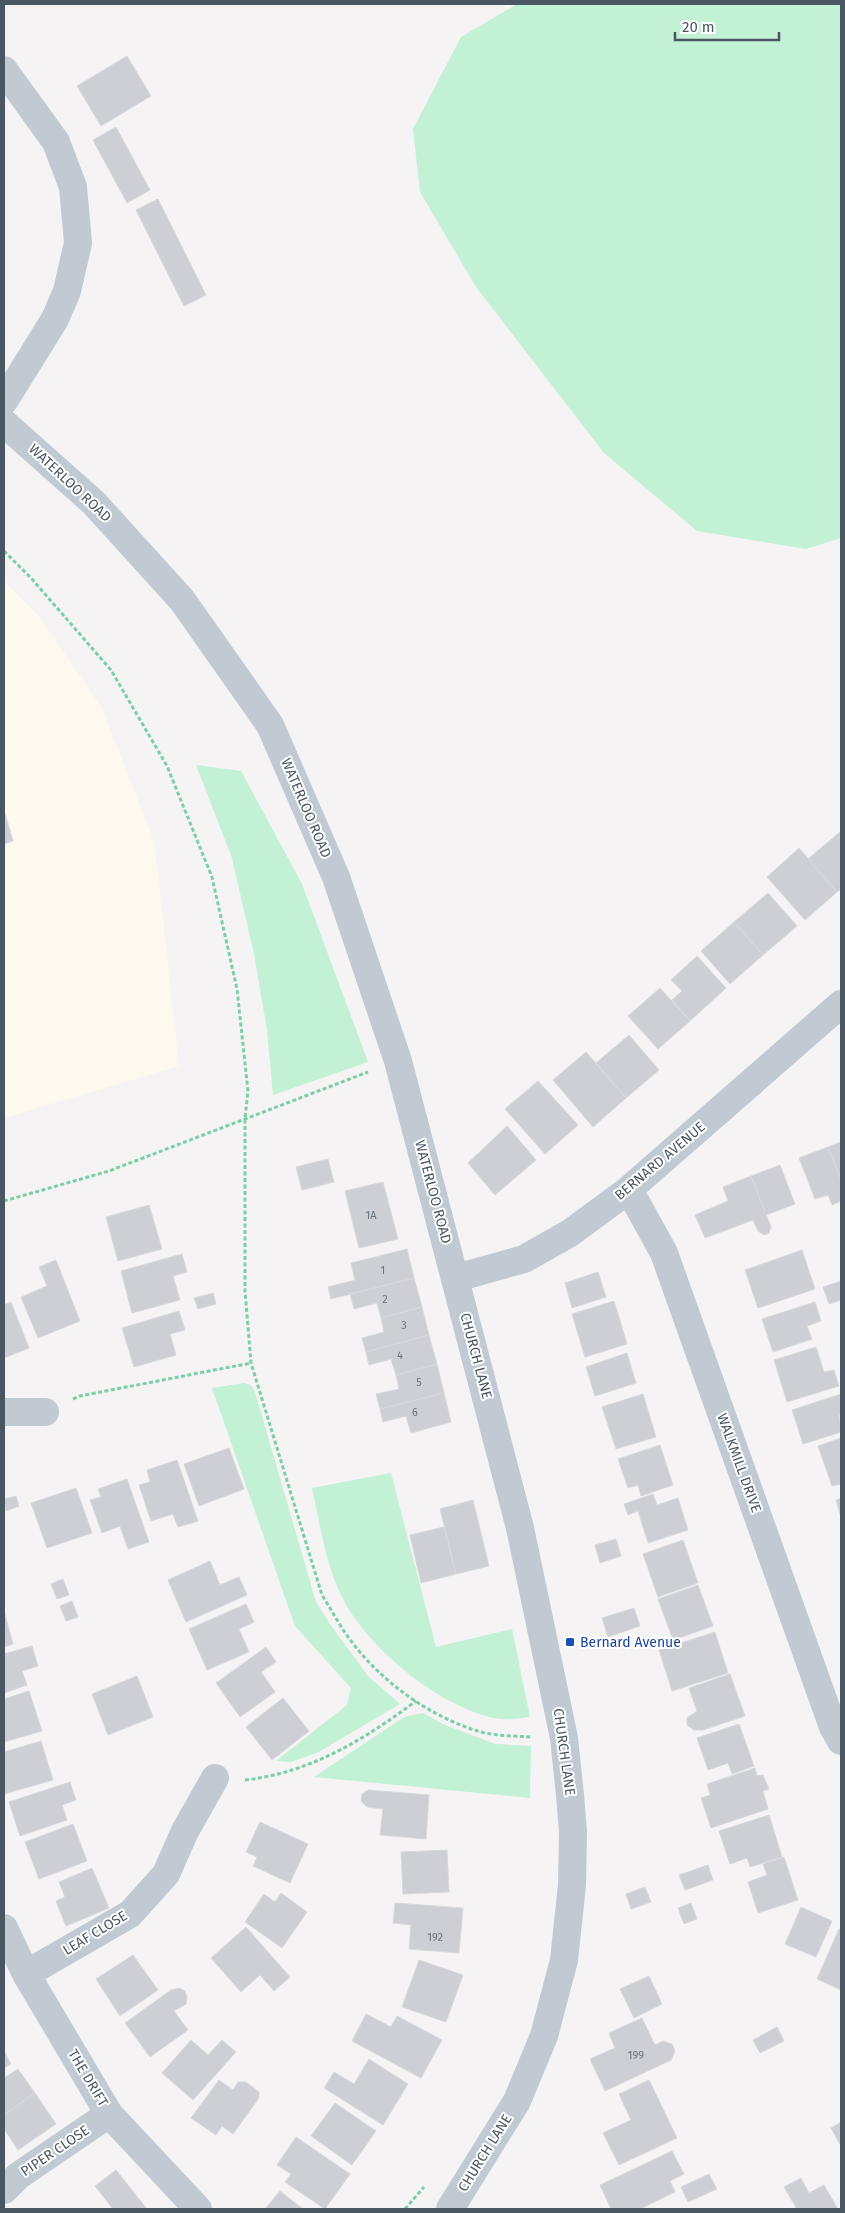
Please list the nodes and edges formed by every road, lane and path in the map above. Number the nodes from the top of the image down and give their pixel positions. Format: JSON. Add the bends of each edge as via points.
{"nodes":[{"id":1,"x":4,"y":70,"type":"edge"},
{"id":2,"x":4,"y":401,"type":"edge"},
{"id":3,"x":4,"y":423,"type":"edge"},
{"id":4,"x":4,"y":551,"type":"edge"},
{"id":5,"x":841,"y":1004,"type":"edge"},
{"id":6,"x":398,"y":1061,"type":"junction"},
{"id":7,"x":245,"y":1118,"type":"junction"},
{"id":8,"x":627,"y":1191,"type":"junction"},
{"id":9,"x":4,"y":1201,"type":"edge"},
{"id":10,"x":456,"y":1278,"type":"junction"},
{"id":11,"x":251,"y":1363,"type":"junction"},
{"id":12,"x":4,"y":1412,"type":"edge"},
{"id":13,"x":45,"y":1412,"type":"joint"},
{"id":14,"x":416,"y":1700,"type":"junction"},
{"id":15,"x":532,"y":1737,"type":"dead end"},
{"id":16,"x":841,"y":1741,"type":"edge"},
{"id":17,"x":215,"y":1778,"type":"joint"},
{"id":18,"x":4,"y":1928,"type":"edge"},
{"id":19,"x":26,"y":1974,"type":"junction"},
{"id":20,"x":109,"y":2114,"type":"junction"},
{"id":21,"x":4,"y":2190,"type":"edge"},
{"id":22,"x":458,"y":2206,"type":"edge"},
{"id":23,"x":198,"y":2209,"type":"edge"},
{"id":24,"x":405,"y":2209,"type":"edge"}],
"edges":[{"from":1,"to":2,"type":"street","via":[[56,142],[73,187],[78,242],[67,291],[54,320]]},
{"from":3,"to":6,"type":"street","name":"WATERLOO ROAD","via":[[94,504],[182,600],[270,725],[336,877]]},
{"from":4,"to":7,"type":"path","via":[[111,670],[167,766],[212,877],[236,989],[248,1091]]},
{"from":5,"to":8,"type":"street","name":"BERNARD AVENUE"},
{"from":6,"to":7,"type":"path"},
{"from":6,"to":10,"type":"street","name":"WATERLOO ROAD"},
{"from":7,"to":9,"type":"path","via":[[109,1171]]},
{"from":7,"to":11,"type":"path","via":[[245,1291]]},
{"from":8,"to":10,"type":"street","name":"BERNARD AVENUE","via":[[570,1233],[524,1258]]},
{"from":8,"to":16,"type":"street","name":"WALKMILL DRIVE","via":[[664,1253]]},
{"from":10,"to":22,"type":"street","name":"CHURCH LANE","via":[[520,1528],[564,1738],[573,1832],[572,1885],[564,1960],[544,2036],[517,2101]]},
{"from":11,"to":13,"type":"path","via":[[80,1396]]},
{"from":11,"to":14,"type":"path","via":[[322,1595],[342,1629],[362,1654],[401,1691]]},
{"from":12,"to":13,"type":"street"},
{"from":14,"to":15,"type":"path","via":[[481,1732]]},
{"from":14,"to":17,"type":"path","via":[[371,1732],[329,1757],[306,1766],[276,1776],[246,1780]]},
{"from":17,"to":19,"type":"street","name":"LEAF CLOSE","via":[[185,1831],[166,1874],[130,1914]]},
{"from":18,"to":19,"type":"street","name":"THE DRIFT"},
{"from":19,"to":20,"type":"street","name":"THE DRIFT"},
{"from":20,"to":21,"type":"street","name":"PIPER CLOSE","via":[[18,2176]]},
{"from":20,"to":23,"type":"street","name":"THE DRIFT"},
{"from":22,"to":24,"type":"path","via":[[426,2184]]}]}
